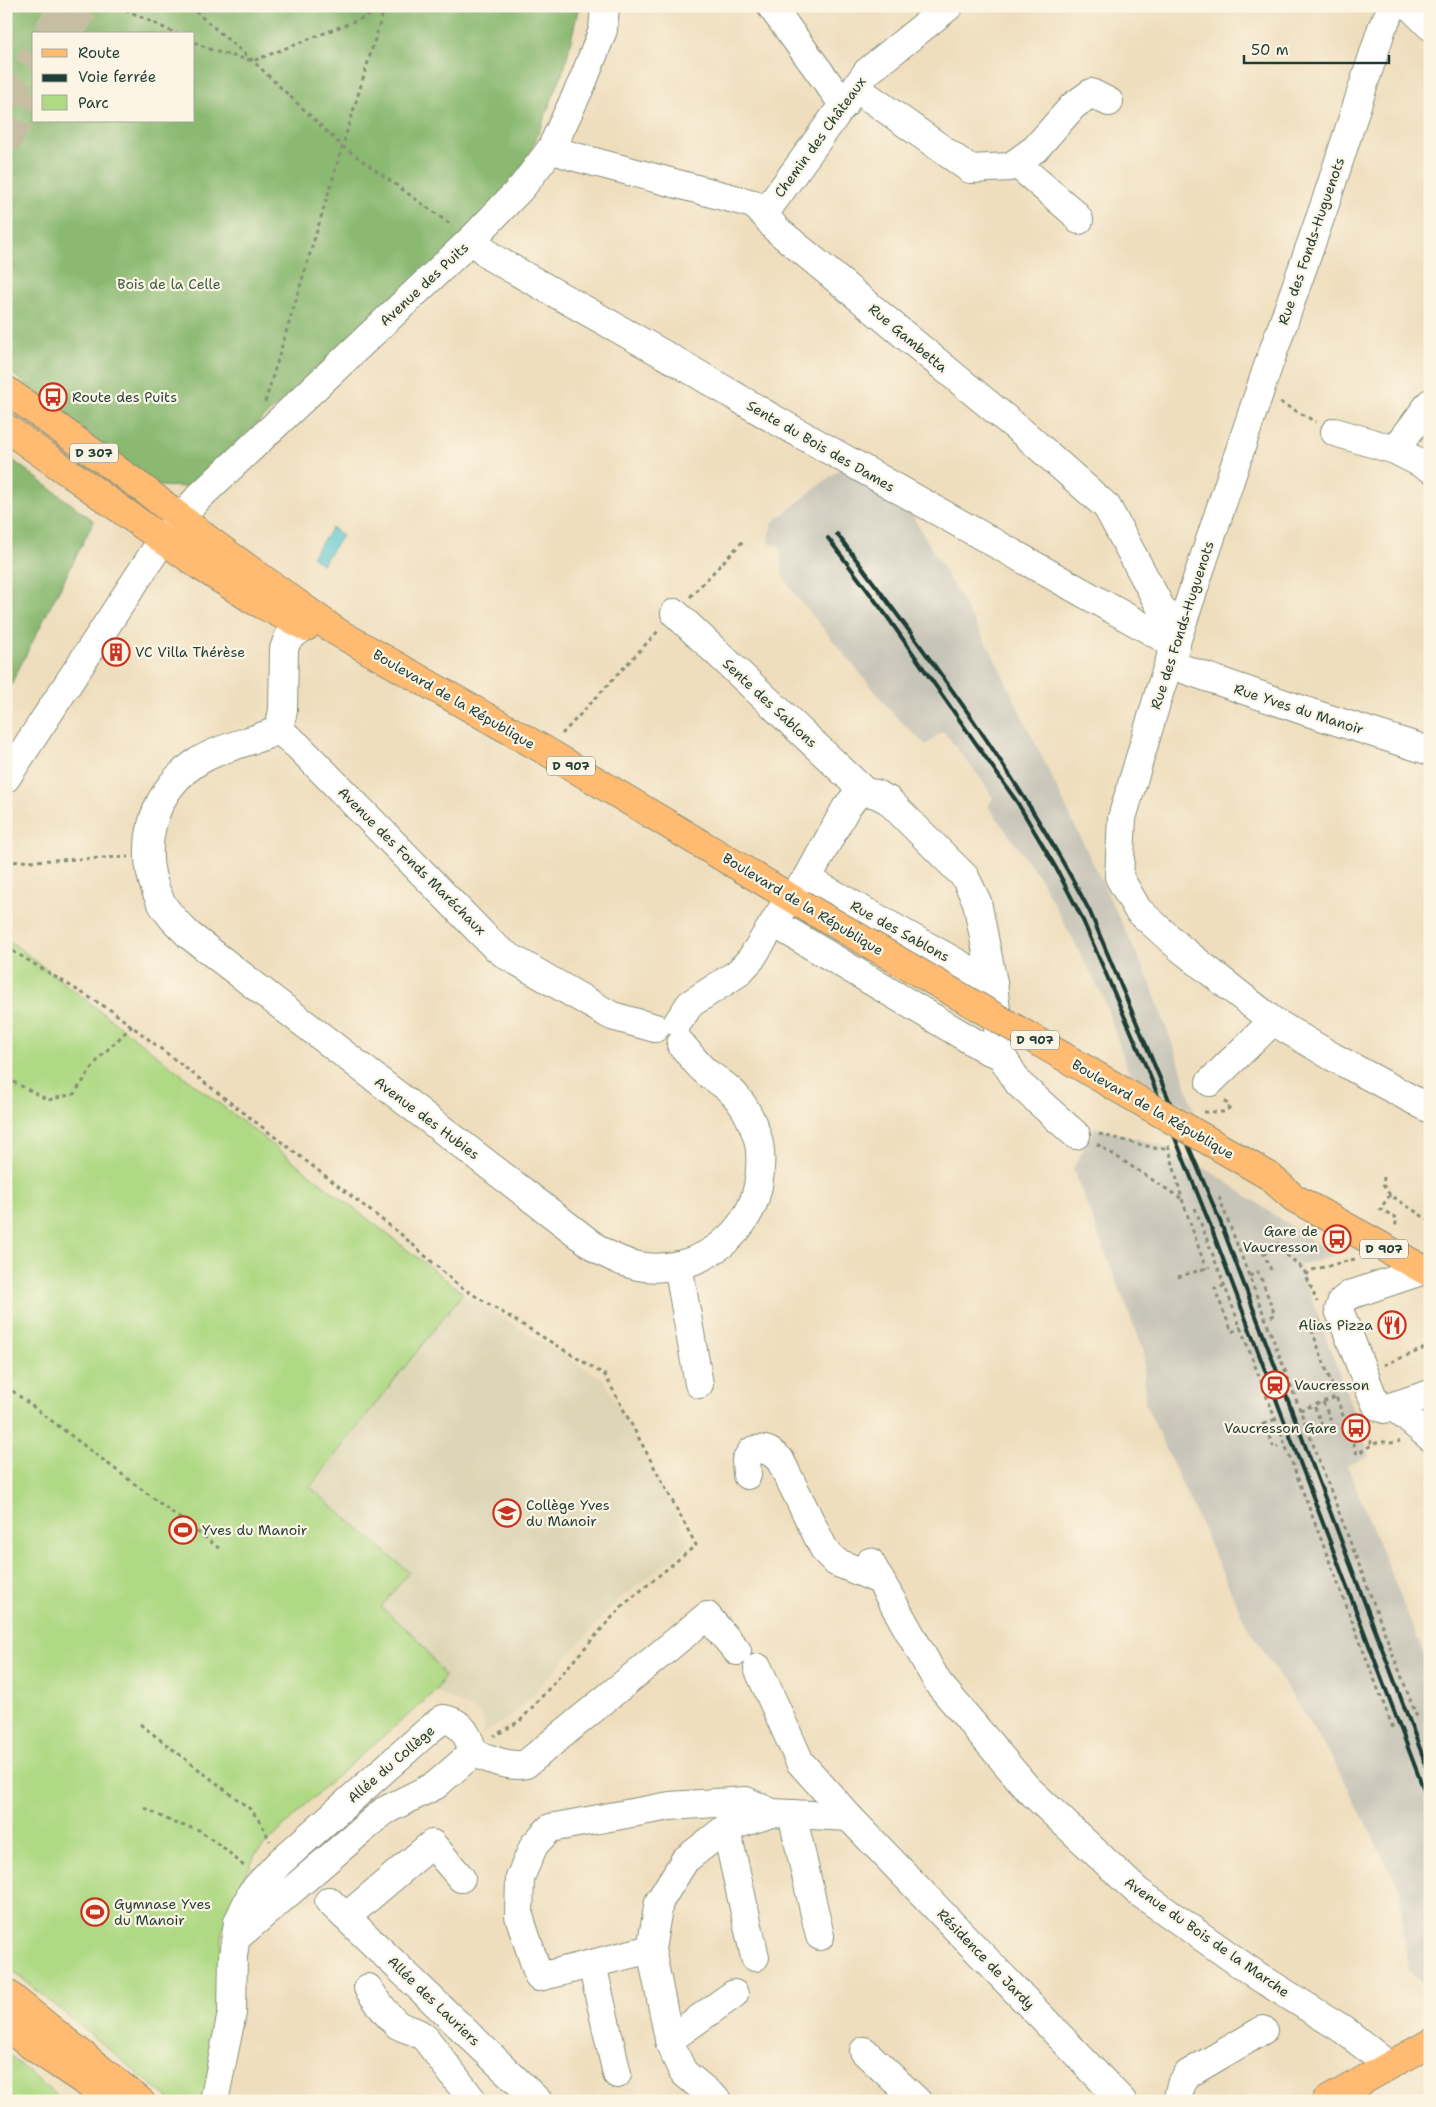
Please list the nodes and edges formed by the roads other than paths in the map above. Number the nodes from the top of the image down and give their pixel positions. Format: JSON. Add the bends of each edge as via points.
{"nodes":[{"id":1,"x":606,"y":6,"type":"edge"},
{"id":2,"x":771,"y":6,"type":"edge"},
{"id":3,"x":949,"y":6,"type":"edge"},
{"id":4,"x":1393,"y":6,"type":"edge"},
{"id":5,"x":1410,"y":6,"type":"edge"},
{"id":6,"x":1430,"y":26,"type":"edge"},
{"id":7,"x":850,"y":96,"type":"junction"},
{"id":8,"x":1109,"y":102,"type":"dead end"},
{"id":9,"x":551,"y":149,"type":"junction"},
{"id":10,"x":1016,"y":163,"type":"junction"},
{"id":11,"x":764,"y":214,"type":"junction"},
{"id":12,"x":1079,"y":220,"type":"dead end"},
{"id":13,"x":472,"y":239,"type":"junction"},
{"id":14,"x":6,"y":390,"type":"edge"},
{"id":15,"x":1430,"y":403,"type":"edge"},
{"id":16,"x":6,"y":428,"type":"edge"},
{"id":17,"x":1335,"y":432,"type":"road end"},
{"id":18,"x":1395,"y":450,"type":"junction"},
{"id":19,"x":1430,"y":468,"type":"edge"},
{"id":20,"x":179,"y":518,"type":"junction"},
{"id":21,"x":163,"y":539,"type":"junction"},
{"id":22,"x":675,"y":613,"type":"road end"},
{"id":23,"x":304,"y":627,"type":"junction"},
{"id":24,"x":337,"y":632,"type":"junction"},
{"id":25,"x":1172,"y":655,"type":"junction"},
{"id":26,"x":279,"y":730,"type":"junction"},
{"id":27,"x":1430,"y":751,"type":"edge"},
{"id":28,"x":6,"y":778,"type":"edge"},
{"id":29,"x":866,"y":792,"type":"junction"},
{"id":30,"x":799,"y":893,"type":"junction"},
{"id":31,"x":774,"y":923,"type":"junction"},
{"id":32,"x":993,"y":983,"type":"junction"},
{"id":33,"x":1273,"y":1021,"type":"junction"},
{"id":34,"x":671,"y":1031,"type":"junction"},
{"id":35,"x":1001,"y":1055,"type":"junction"},
{"id":36,"x":1210,"y":1082,"type":"dead end"},
{"id":37,"x":1430,"y":1109,"type":"edge"},
{"id":38,"x":1084,"y":1134,"type":"road end"},
{"id":39,"x":678,"y":1265,"type":"junction"},
{"id":40,"x":1428,"y":1265,"type":"edge"},
{"id":41,"x":699,"y":1384,"type":"dead end"},
{"id":42,"x":1430,"y":1394,"type":"edge"},
{"id":43,"x":1394,"y":1407,"type":"junction"},
{"id":44,"x":1430,"y":1437,"type":"edge"},
{"id":45,"x":747,"y":1475,"type":"dead end"},
{"id":46,"x":737,"y":1651,"type":"dead end"},
{"id":47,"x":758,"y":1668,"type":"dead end"},
{"id":48,"x":471,"y":1751,"type":"junction"},
{"id":49,"x":782,"y":1814,"type":"junction"},
{"id":50,"x":849,"y":1817,"type":"junction"},
{"id":51,"x":726,"y":1828,"type":"junction"},
{"id":52,"x":461,"y":1878,"type":"dead end"},
{"id":53,"x":820,"y":1936,"type":"dead end"},
{"id":54,"x":236,"y":1938,"type":"junction"},
{"id":55,"x":651,"y":1949,"type":"junction"},
{"id":56,"x":755,"y":1957,"type":"dead end"},
{"id":57,"x":592,"y":1964,"type":"junction"},
{"id":58,"x":368,"y":1988,"type":"dead end"},
{"id":59,"x":6,"y":1993,"type":"edge"},
{"id":60,"x":734,"y":1994,"type":"dead end"},
{"id":61,"x":439,"y":2006,"type":"junction"},
{"id":62,"x":6,"y":2026,"type":"edge"},
{"id":63,"x":1264,"y":2030,"type":"dead end"},
{"id":64,"x":420,"y":2032,"type":"junction"},
{"id":65,"x":669,"y":2040,"type":"junction"},
{"id":66,"x":1430,"y":2043,"type":"edge"},
{"id":67,"x":864,"y":2051,"type":"dead end"},
{"id":68,"x":1388,"y":2065,"type":"junction"},
{"id":69,"x":617,"y":2074,"type":"dead end"},
{"id":70,"x":111,"y":2101,"type":"edge"},
{"id":71,"x":140,"y":2101,"type":"edge"},
{"id":72,"x":214,"y":2101,"type":"edge"},
{"id":73,"x":474,"y":2101,"type":"edge"},
{"id":74,"x":538,"y":2101,"type":"edge"},
{"id":75,"x":718,"y":2101,"type":"edge"},
{"id":76,"x":917,"y":2101,"type":"edge"},
{"id":77,"x":1122,"y":2101,"type":"edge"},
{"id":78,"x":1177,"y":2101,"type":"edge"},
{"id":79,"x":1326,"y":2101,"type":"edge"}],
"edges":[{"from":1,"to":9,"type":"street","name":"Avenue des Puits","via":[[603,30]]},
{"from":2,"to":7,"type":"street"},
{"from":3,"to":7,"type":"street","name":"Chemin des Châteaux","via":[[867,72]]},
{"from":4,"to":25,"type":"street","name":"Rue des Fonds-Huguenots","via":[[1382,28]]},
{"from":5,"to":6,"type":"street"},
{"from":7,"to":10,"type":"street","via":[[970,169],[1010,167]]},
{"from":7,"to":11,"type":"street","name":"Chemin des Châteaux"},
{"from":8,"to":10,"type":"street","via":[[1091,92]]},
{"from":9,"to":11,"type":"street","name":"Rue Gambetta","via":[[753,204]]},
{"from":9,"to":13,"type":"street","name":"Avenue des Puits","via":[[522,187]]},
{"from":10,"to":12,"type":"street"},
{"from":11,"to":25,"type":"street","name":"Rue Gambetta","via":[[776,229],[1028,437],[1107,507],[1170,625]]},
{"from":13,"to":20,"type":"street","name":"Avenue des Puits"},
{"from":13,"to":25,"type":"street","name":"Sente du Bois des Dames","via":[[491,257],[679,363]]},
{"from":14,"to":20,"type":"main road","number":"D 307","via":[[146,490]]},
{"from":15,"to":18,"type":"street"},
{"from":16,"to":21,"type":"main road","number":"D 307"},
{"from":17,"to":18,"type":"street"},
{"from":18,"to":19,"type":"street"},
{"from":20,"to":21,"type":"street","name":"Avenue des Puits"},
{"from":20,"to":24,"type":"main road","name":"Boulevard de la République","number":"D 907"},
{"from":21,"to":23,"type":"main road","name":"Boulevard de la République","number":"D 907","via":[[255,601]]},
{"from":21,"to":28,"type":"street","name":"Avenue des Puits"},
{"from":22,"to":29,"type":"street","name":"Sente des Sablons"},
{"from":23,"to":24,"type":"main road","name":"Boulevard de la République","number":"D 907"},
{"from":23,"to":26,"type":"street","via":[[288,638],[284,649],[283,710]]},
{"from":24,"to":30,"type":"main road","name":"Boulevard de la République","number":"D 907"},
{"from":25,"to":27,"type":"street","name":"Rue Yves du Manoir","via":[[1302,710]]},
{"from":25,"to":33,"type":"street","name":"Rue des Fonds-Huguenots","via":[[1122,818],[1119,877],[1138,910],[1180,948]]},
{"from":26,"to":34,"type":"street","name":"Avenue des Fonds Maréchaux","via":[[494,946],[612,1016]]},
{"from":26,"to":39,"type":"street","name":"Avenue des Hubies","via":[[217,752],[194,764],[161,800],[152,823],[148,856],[151,877],[169,915],[189,936],[599,1250],[638,1266]]},
{"from":29,"to":30,"type":"street","via":[[846,808]]},
{"from":29,"to":32,"type":"street","via":[[888,800],[964,877],[977,902]]},
{"from":30,"to":31,"type":"street"},
{"from":30,"to":32,"type":"street","name":"Rue des Sablons"},
{"from":30,"to":40,"type":"main road","name":"Boulevard de la République","number":"D 907","bridge":true,"via":[[1269,1176],[1298,1186],[1393,1236]]},
{"from":31,"to":34,"type":"street","via":[[738,973],[690,1004]]},
{"from":31,"to":35,"type":"street","via":[[987,1050]]},
{"from":32,"to":35,"type":"street"},
{"from":33,"to":36,"type":"street"},
{"from":33,"to":37,"type":"street","name":"Rue des Fonds-Huguenots","via":[[1332,1057]]},
{"from":34,"to":39,"type":"street","name":"Avenue des Hubies","via":[[705,1072],[736,1096],[747,1112],[760,1148],[760,1174],[751,1208],[740,1227],[718,1248],[701,1258]]},
{"from":35,"to":38,"type":"street","via":[[1018,1084]]},
{"from":39,"to":41,"type":"street"},
{"from":40,"to":43,"type":"street","via":[[1350,1296],[1342,1301],[1338,1310],[1377,1406],[1384,1409]]},
{"from":42,"to":43,"type":"street"},
{"from":43,"to":44,"type":"street"},
{"from":45,"to":68,"type":"street","name":"Avenue du Bois de la Marche","via":[[746,1460],[752,1451],[765,1449],[780,1460],[825,1551],[836,1562],[875,1571],[938,1683],[1027,1788],[1137,1891],[1259,1977],[1344,2030]]},
{"from":46,"to":48,"type":"street","via":[[707,1616],[526,1764],[509,1764]]},
{"from":47,"to":50,"type":"street","name":"Résidence de Jardy","via":[[800,1762]]},
{"from":48,"to":54,"type":"street","via":[[436,1785],[384,1811]]},
{"from":48,"to":54,"type":"street","name":"Allée du Collège","via":[[469,1739],[459,1724],[452,1720],[444,1719],[430,1729],[260,1882],[244,1908]]},
{"from":49,"to":50,"type":"street"},
{"from":49,"to":51,"type":"street"},
{"from":49,"to":53,"type":"street"},
{"from":49,"to":57,"type":"street","via":[[746,1801],[670,1806],[550,1828],[534,1846],[520,1878],[519,1916],[538,1977]]},
{"from":50,"to":77,"type":"street","name":"Résidence de Jardy"},
{"from":51,"to":55,"type":"street","via":[[685,1860],[659,1902]]},
{"from":51,"to":56,"type":"street"},
{"from":52,"to":61,"type":"street","name":"Allée des Lauriers","via":[[432,1844],[338,1909]]},
{"from":54,"to":72,"type":"street","name":"Allée du Collège","via":[[232,2012]]},
{"from":55,"to":57,"type":"street"},
{"from":55,"to":65,"type":"street"},
{"from":57,"to":69,"type":"street"},
{"from":58,"to":64,"type":"street","via":[[391,2019],[401,2027]]},
{"from":59,"to":71,"type":"main road"},
{"from":60,"to":65,"type":"street"},
{"from":61,"to":64,"type":"street","via":[[424,2021]]},
{"from":61,"to":74,"type":"street","name":"Allée des Lauriers"},
{"from":62,"to":70,"type":"main road","via":[[28,2045],[86,2081]]},
{"from":63,"to":78,"type":"street","via":[[1188,2074]]},
{"from":64,"to":73,"type":"street"},
{"from":65,"to":75,"type":"street","via":[[683,2072]]},
{"from":66,"to":68,"type":"main road"},
{"from":67,"to":76,"type":"street"},
{"from":68,"to":79,"type":"main road"}]}
